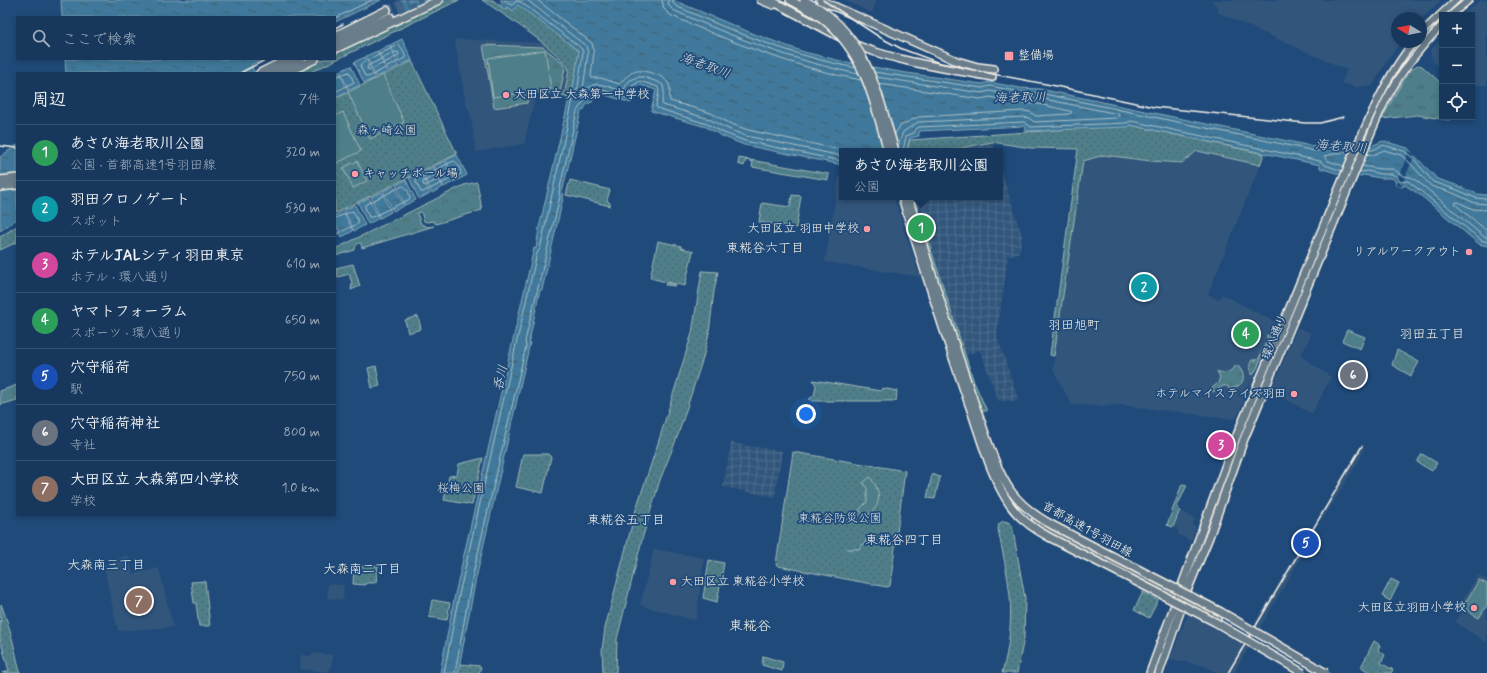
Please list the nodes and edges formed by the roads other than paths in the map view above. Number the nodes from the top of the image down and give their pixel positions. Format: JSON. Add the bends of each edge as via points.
{"nodes":[{"id":1,"x":439,"y":0,"type":"edge"},
{"id":2,"x":761,"y":0,"type":"edge"},
{"id":3,"x":770,"y":0,"type":"edge"},
{"id":4,"x":790,"y":0,"type":"edge"},
{"id":5,"x":804,"y":0,"type":"edge"},
{"id":6,"x":820,"y":0,"type":"edge"},
{"id":7,"x":1456,"y":0,"type":"edge"},
{"id":8,"x":1469,"y":0,"type":"edge"},
{"id":9,"x":818,"y":11,"type":"junction"},
{"id":10,"x":1455,"y":12,"type":"edge"},
{"id":11,"x":801,"y":17,"type":"junction"},
{"id":12,"x":1427,"y":27,"type":"edge"},
{"id":13,"x":1439,"y":28,"type":"edge"},
{"id":14,"x":336,"y":36,"type":"edge"},
{"id":15,"x":336,"y":42,"type":"edge"},
{"id":16,"x":1409,"y":48,"type":"edge"},
{"id":17,"x":336,"y":49,"type":"edge"},
{"id":18,"x":286,"y":60,"type":"edge"},
{"id":19,"x":299,"y":60,"type":"edge"},
{"id":20,"x":313,"y":60,"type":"edge"},
{"id":21,"x":994,"y":70,"type":"dead end"},
{"id":22,"x":262,"y":72,"type":"edge"},
{"id":23,"x":274,"y":72,"type":"edge"},
{"id":24,"x":289,"y":72,"type":"edge"},
{"id":25,"x":992,"y":78,"type":"dead end"},
{"id":26,"x":1358,"y":143,"type":"joint"},
{"id":27,"x":1366,"y":145,"type":"joint"},
{"id":28,"x":887,"y":148,"type":"edge"},
{"id":29,"x":894,"y":148,"type":"edge"},
{"id":30,"x":1348,"y":177,"type":"junction"},
{"id":31,"x":16,"y":178,"type":"edge"},
{"id":32,"x":0,"y":180,"type":"edge"},
{"id":33,"x":16,"y":185,"type":"edge"},
{"id":34,"x":0,"y":187,"type":"edge"},
{"id":35,"x":903,"y":200,"type":"edge"},
{"id":36,"x":909,"y":200,"type":"edge"},
{"id":37,"x":1010,"y":489,"type":"junction"},
{"id":38,"x":1003,"y":494,"type":"junction"},
{"id":39,"x":1070,"y":541,"type":"junction"},
{"id":40,"x":1181,"y":598,"type":"junction"},
{"id":41,"x":1218,"y":617,"type":"junction"},
{"id":42,"x":1150,"y":673,"type":"edge"},
{"id":43,"x":1159,"y":673,"type":"edge"},
{"id":44,"x":1303,"y":673,"type":"edge"},
{"id":45,"x":1311,"y":673,"type":"edge"},
{"id":46,"x":1318,"y":673,"type":"edge"},
{"id":47,"x":1326,"y":673,"type":"edge"}],
"edges":[{"from":1,"to":17,"type":"highway"},
{"from":2,"to":11,"type":"highway"},
{"from":3,"to":11,"type":"highway"},
{"from":4,"to":9,"type":"highway"},
{"from":5,"to":9,"type":"highway"},
{"from":6,"to":21,"type":"highway","via":[[957,61]]},
{"from":7,"to":12,"type":"main road"},
{"from":8,"to":10,"type":"main road"},
{"from":9,"to":28,"type":"highway","bridge":true,"via":[[857,58],[868,83]]},
{"from":9,"to":29,"type":"highway","bridge":true,"via":[[831,18],[845,31],[862,56]]},
{"from":11,"to":25,"type":"highway","via":[[852,43],[884,55]]},
{"from":13,"to":27,"type":"main road","name":"環八通り","via":[[1394,86]]},
{"from":14,"to":15,"type":"highway","via":[[389,14]]},
{"from":16,"to":26,"type":"main road","name":"環八通り","via":[[1386,82]]},
{"from":18,"to":22,"type":"highway"},
{"from":19,"to":23,"type":"highway"},
{"from":20,"to":24,"type":"highway"},
{"from":26,"to":30,"type":"highway","name":"環八通り"},
{"from":27,"to":30,"type":"highway","name":"環八通り"},
{"from":30,"to":40,"type":"highway","name":"環八通り"},
{"from":31,"to":32,"type":"highway"},
{"from":33,"to":34,"type":"highway"},
{"from":35,"to":38,"type":"highway","name":"首都高速1号羽田線","bridge":true,"via":[[935,307]]},
{"from":36,"to":37,"type":"highway","name":"首都高速1号羽田線","bridge":true,"via":[[956,350],[995,460]]},
{"from":37,"to":39,"type":"highway","bridge":true,"via":[[1020,504],[1035,518]]},
{"from":37,"to":47,"type":"highway","name":"首都高速1号羽田線","bridge":true,"via":[[1030,510],[1050,524],[1221,612]]},
{"from":38,"to":39,"type":"highway","bridge":true,"via":[[1027,520]]},
{"from":38,"to":44,"type":"highway","name":"首都高速1号羽田線","bridge":true,"via":[[1017,514],[1039,532],[1215,622]]},
{"from":39,"to":40,"type":"highway"},
{"from":40,"to":41,"type":"highway"},
{"from":40,"to":42,"type":"highway","name":"環八通り"},
{"from":40,"to":43,"type":"highway","name":"環八通り"},
{"from":41,"to":45,"type":"highway"},
{"from":41,"to":46,"type":"highway"}]}
